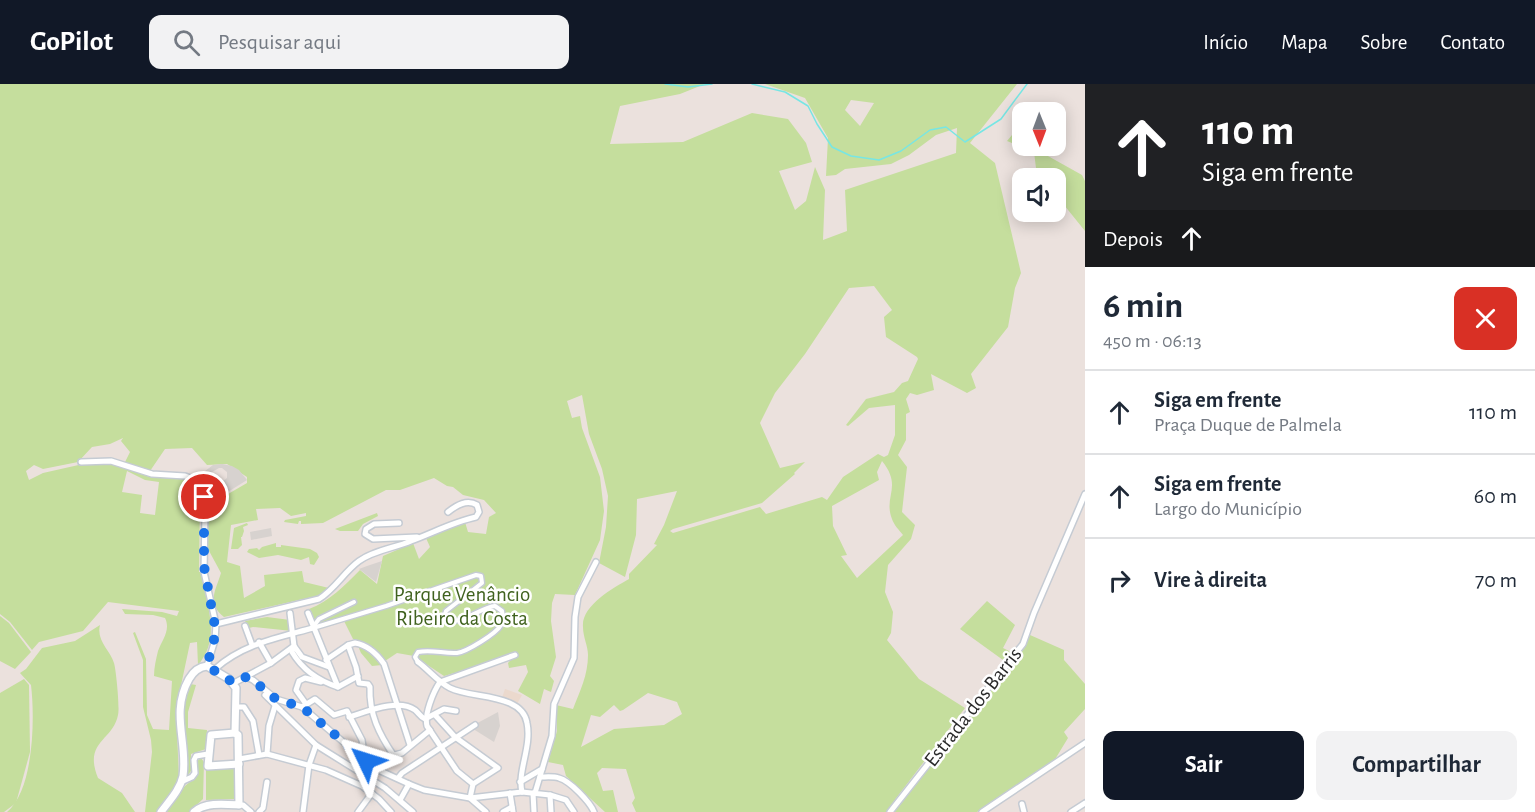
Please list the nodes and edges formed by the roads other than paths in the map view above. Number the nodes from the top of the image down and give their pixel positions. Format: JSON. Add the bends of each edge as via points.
{"nodes":[{"id":1,"x":81,"y":462,"type":"dead end"},
{"id":2,"x":1085,"y":494,"type":"edge"},
{"id":3,"x":448,"y":512,"type":"dead end"},
{"id":4,"x":399,"y":524,"type":"dead end"},
{"id":5,"x":423,"y":536,"type":"junction"},
{"id":6,"x":596,"y":562,"type":"dead end"},
{"id":7,"x":354,"y":602,"type":"dead end"},
{"id":8,"x":290,"y":613,"type":"dead end"},
{"id":9,"x":308,"y":613,"type":"dead end"},
{"id":10,"x":216,"y":624,"type":"junction"},
{"id":11,"x":245,"y":626,"type":"dead end"},
{"id":12,"x":313,"y":628,"type":"junction"},
{"id":13,"x":294,"y":633,"type":"junction"},
{"id":14,"x":256,"y":644,"type":"junction"},
{"id":15,"x":348,"y":645,"type":"junction"},
{"id":16,"x":294,"y":646,"type":"junction"},
{"id":17,"x":515,"y":655,"type":"dead end"},
{"id":18,"x":326,"y":660,"type":"junction"},
{"id":19,"x":418,"y":662,"type":"joint"},
{"id":20,"x":271,"y":663,"type":"junction"},
{"id":21,"x":207,"y":666,"type":"junction"},
{"id":22,"x":329,"y":667,"type":"junction"},
{"id":23,"x":215,"y":669,"type":"junction"},
{"id":24,"x":358,"y":676,"type":"junction"},
{"id":25,"x":246,"y":677,"type":"junction"},
{"id":26,"x":323,"y":682,"type":"junction"},
{"id":27,"x":440,"y":682,"type":"junction"},
{"id":28,"x":234,"y":683,"type":"junction"},
{"id":29,"x":257,"y":684,"type":"junction"},
{"id":30,"x":338,"y":687,"type":"junction"},
{"id":31,"x":275,"y":706,"type":"junction"},
{"id":32,"x":301,"y":706,"type":"junction"},
{"id":33,"x":399,"y":706,"type":"junction"},
{"id":34,"x":236,"y":707,"type":"junction"},
{"id":35,"x":371,"y":709,"type":"junction"},
{"id":36,"x":456,"y":711,"type":"dead end"},
{"id":37,"x":348,"y":714,"type":"junction"},
{"id":38,"x":435,"y":715,"type":"junction"},
{"id":39,"x":425,"y":719,"type":"junction"},
{"id":40,"x":475,"y":725,"type":"dead end"},
{"id":41,"x":430,"y":730,"type":"junction"},
{"id":42,"x":235,"y":733,"type":"junction"},
{"id":43,"x":455,"y":737,"type":"junction"},
{"id":44,"x":1085,"y":743,"type":"edge"},
{"id":45,"x":410,"y":745,"type":"junction"},
{"id":46,"x":316,"y":746,"type":"junction"},
{"id":47,"x":441,"y":748,"type":"junction"},
{"id":48,"x":208,"y":754,"type":"junction"},
{"id":49,"x":267,"y":754,"type":"junction"},
{"id":50,"x":259,"y":755,"type":"junction"},
{"id":51,"x":394,"y":756,"type":"junction"},
{"id":52,"x":239,"y":762,"type":"junction"},
{"id":53,"x":367,"y":762,"type":"junction"},
{"id":54,"x":309,"y":765,"type":"junction"},
{"id":55,"x":542,"y":769,"type":"junction"},
{"id":56,"x":540,"y":777,"type":"junction"},
{"id":57,"x":398,"y":778,"type":"junction"},
{"id":58,"x":181,"y":782,"type":"junction"},
{"id":59,"x":267,"y":782,"type":"dead end"},
{"id":60,"x":520,"y":782,"type":"junction"},
{"id":61,"x":409,"y":784,"type":"junction"},
{"id":62,"x":473,"y":784,"type":"junction"},
{"id":63,"x":522,"y":792,"type":"junction"},
{"id":64,"x":372,"y":793,"type":"junction"},
{"id":65,"x":534,"y":793,"type":"junction"},
{"id":66,"x":510,"y":794,"type":"junction"},
{"id":67,"x":550,"y":795,"type":"junction"},
{"id":68,"x":471,"y":798,"type":"junction"},
{"id":69,"x":402,"y":802,"type":"junction"},
{"id":70,"x":1085,"y":803,"type":"edge"},
{"id":71,"x":1022,"y":804,"type":"dead end"},
{"id":72,"x":239,"y":805,"type":"junction"},
{"id":73,"x":513,"y":809,"type":"edge"},
{"id":74,"x":399,"y":811,"type":"edge"},
{"id":75,"x":161,"y":812,"type":"edge"},
{"id":76,"x":194,"y":812,"type":"edge"},
{"id":77,"x":251,"y":812,"type":"edge"},
{"id":78,"x":259,"y":812,"type":"edge"},
{"id":79,"x":303,"y":812,"type":"edge"},
{"id":80,"x":358,"y":812,"type":"edge"},
{"id":81,"x":391,"y":812,"type":"edge"},
{"id":82,"x":413,"y":812,"type":"edge"},
{"id":83,"x":486,"y":812,"type":"edge"},
{"id":84,"x":503,"y":812,"type":"edge"},
{"id":85,"x":534,"y":812,"type":"edge"},
{"id":86,"x":551,"y":812,"type":"edge"},
{"id":87,"x":573,"y":812,"type":"edge"},
{"id":88,"x":594,"y":812,"type":"edge"},
{"id":89,"x":890,"y":812,"type":"edge"},
{"id":90,"x":982,"y":812,"type":"edge"},
{"id":91,"x":1024,"y":812,"type":"edge"},
{"id":92,"x":1071,"y":812,"type":"edge"}],
"edges":[{"from":1,"to":10,"type":"street","via":[[111,461],[152,474],[194,479],[203,493],[204,572]]},
{"from":2,"to":89,"type":"street","name":"Estrada dos Barris","via":[[1023,644]]},
{"from":3,"to":5,"type":"street","via":[[470,502],[477,505],[479,512],[476,517]]},
{"from":4,"to":5,"type":"street","via":[[370,525],[365,534],[373,539]]},
{"from":5,"to":10,"type":"street","via":[[359,561],[325,595],[312,602]]},
{"from":6,"to":55,"type":"street","via":[[578,597],[574,658],[554,704],[552,736]]},
{"from":7,"to":12,"type":"street","via":[[319,619]]},
{"from":8,"to":13,"type":"street"},
{"from":9,"to":12,"type":"street"},
{"from":10,"to":21,"type":"street"},
{"from":11,"to":14,"type":"street"},
{"from":12,"to":13,"type":"street"},
{"from":12,"to":18,"type":"street"},
{"from":12,"to":19,"type":"street","via":[[481,576],[482,583],[446,611],[444,618],[456,620],[495,606],[502,611],[501,626],[464,651],[418,652]]},
{"from":13,"to":14,"type":"street"},
{"from":13,"to":16,"type":"street"},
{"from":14,"to":20,"type":"street"},
{"from":14,"to":23,"type":"street","via":[[230,656]]},
{"from":15,"to":18,"type":"street"},
{"from":15,"to":24,"type":"street"},
{"from":15,"to":33,"type":"street","via":[[360,644],[380,658]]},
{"from":16,"to":20,"type":"street"},
{"from":16,"to":22,"type":"street","via":[[302,657]]},
{"from":16,"to":26,"type":"street","via":[[293,654]]},
{"from":17,"to":27,"type":"street"},
{"from":18,"to":22,"type":"street"},
{"from":19,"to":27,"type":"street"},
{"from":20,"to":25,"type":"street"},
{"from":21,"to":23,"type":"street"},
{"from":21,"to":58,"type":"street","via":[[191,675],[180,704]]},
{"from":22,"to":30,"type":"street"},
{"from":23,"to":28,"type":"street"},
{"from":24,"to":30,"type":"street"},
{"from":24,"to":35,"type":"street","via":[[359,683],[370,687]]},
{"from":25,"to":28,"type":"street"},
{"from":25,"to":29,"type":"street"},
{"from":26,"to":30,"type":"street"},
{"from":26,"to":32,"type":"street","via":[[305,678],[299,681],[296,690]]},
{"from":27,"to":39,"type":"street"},
{"from":27,"to":60,"type":"street","via":[[462,693],[506,701],[522,711],[528,734]]},
{"from":28,"to":34,"type":"street"},
{"from":29,"to":31,"type":"street"},
{"from":29,"to":32,"type":"street","via":[[276,699]]},
{"from":31,"to":46,"type":"street"},
{"from":31,"to":49,"type":"street"},
{"from":32,"to":37,"type":"street","via":[[315,699],[334,715]]},
{"from":32,"to":53,"type":"street"},
{"from":33,"to":35,"type":"street"},
{"from":33,"to":39,"type":"street","via":[[414,709]]},
{"from":33,"to":45,"type":"street"},
{"from":34,"to":42,"type":"street"},
{"from":34,"to":50,"type":"street","via":[[244,707],[252,717]]},
{"from":35,"to":37,"type":"street"},
{"from":35,"to":51,"type":"street","via":[[378,732]]},
{"from":36,"to":38,"type":"street","via":[[444,709]]},
{"from":37,"to":53,"type":"street","via":[[362,740]]},
{"from":38,"to":39,"type":"street"},
{"from":38,"to":43,"type":"street"},
{"from":39,"to":41,"type":"street"},
{"from":40,"to":43,"type":"street"},
{"from":41,"to":45,"type":"street"},
{"from":41,"to":47,"type":"street"},
{"from":42,"to":48,"type":"street","via":[[210,735]]},
{"from":42,"to":52,"type":"street"},
{"from":43,"to":47,"type":"street"},
{"from":43,"to":62,"type":"street","via":[[498,768]]},
{"from":44,"to":90,"type":"street"},
{"from":45,"to":51,"type":"street"},
{"from":46,"to":54,"type":"street"},
{"from":46,"to":69,"type":"street","via":[[386,788]]},
{"from":47,"to":57,"type":"street"},
{"from":47,"to":62,"type":"street","via":[[457,771]]},
{"from":48,"to":52,"type":"street","via":[[208,766]]},
{"from":48,"to":58,"type":"street","via":[[196,756],[195,773]]},
{"from":49,"to":50,"type":"street"},
{"from":49,"to":54,"type":"street"},
{"from":50,"to":52,"type":"street"},
{"from":51,"to":53,"type":"street"},
{"from":52,"to":72,"type":"street"},
{"from":53,"to":57,"type":"street"},
{"from":54,"to":64,"type":"street","via":[[346,778]]},
{"from":54,"to":79,"type":"street"},
{"from":55,"to":56,"type":"street"},
{"from":55,"to":60,"type":"street"},
{"from":56,"to":65,"type":"street"},
{"from":56,"to":88,"type":"street","via":[[565,780]]},
{"from":57,"to":61,"type":"street"},
{"from":58,"to":75,"type":"street"},
{"from":59,"to":78,"type":"street"},
{"from":60,"to":63,"type":"street"},
{"from":61,"to":68,"type":"street"},
{"from":61,"to":69,"type":"street"},
{"from":62,"to":68,"type":"street"},
{"from":63,"to":65,"type":"street"},
{"from":63,"to":66,"type":"street"},
{"from":64,"to":80,"type":"street"},
{"from":64,"to":81,"type":"street"},
{"from":65,"to":67,"type":"street"},
{"from":65,"to":85,"type":"street"},
{"from":66,"to":68,"type":"street"},
{"from":66,"to":73,"type":"street"},
{"from":67,"to":86,"type":"street"},
{"from":67,"to":87,"type":"street","via":[[566,800]]},
{"from":68,"to":83,"type":"street"},
{"from":69,"to":74,"type":"street"},
{"from":69,"to":82,"type":"street"},
{"from":70,"to":92,"type":"street"},
{"from":71,"to":91,"type":"street"},
{"from":72,"to":76,"type":"street","via":[[208,805]]},
{"from":72,"to":77,"type":"street"},
{"from":73,"to":84,"type":"street"}]}
